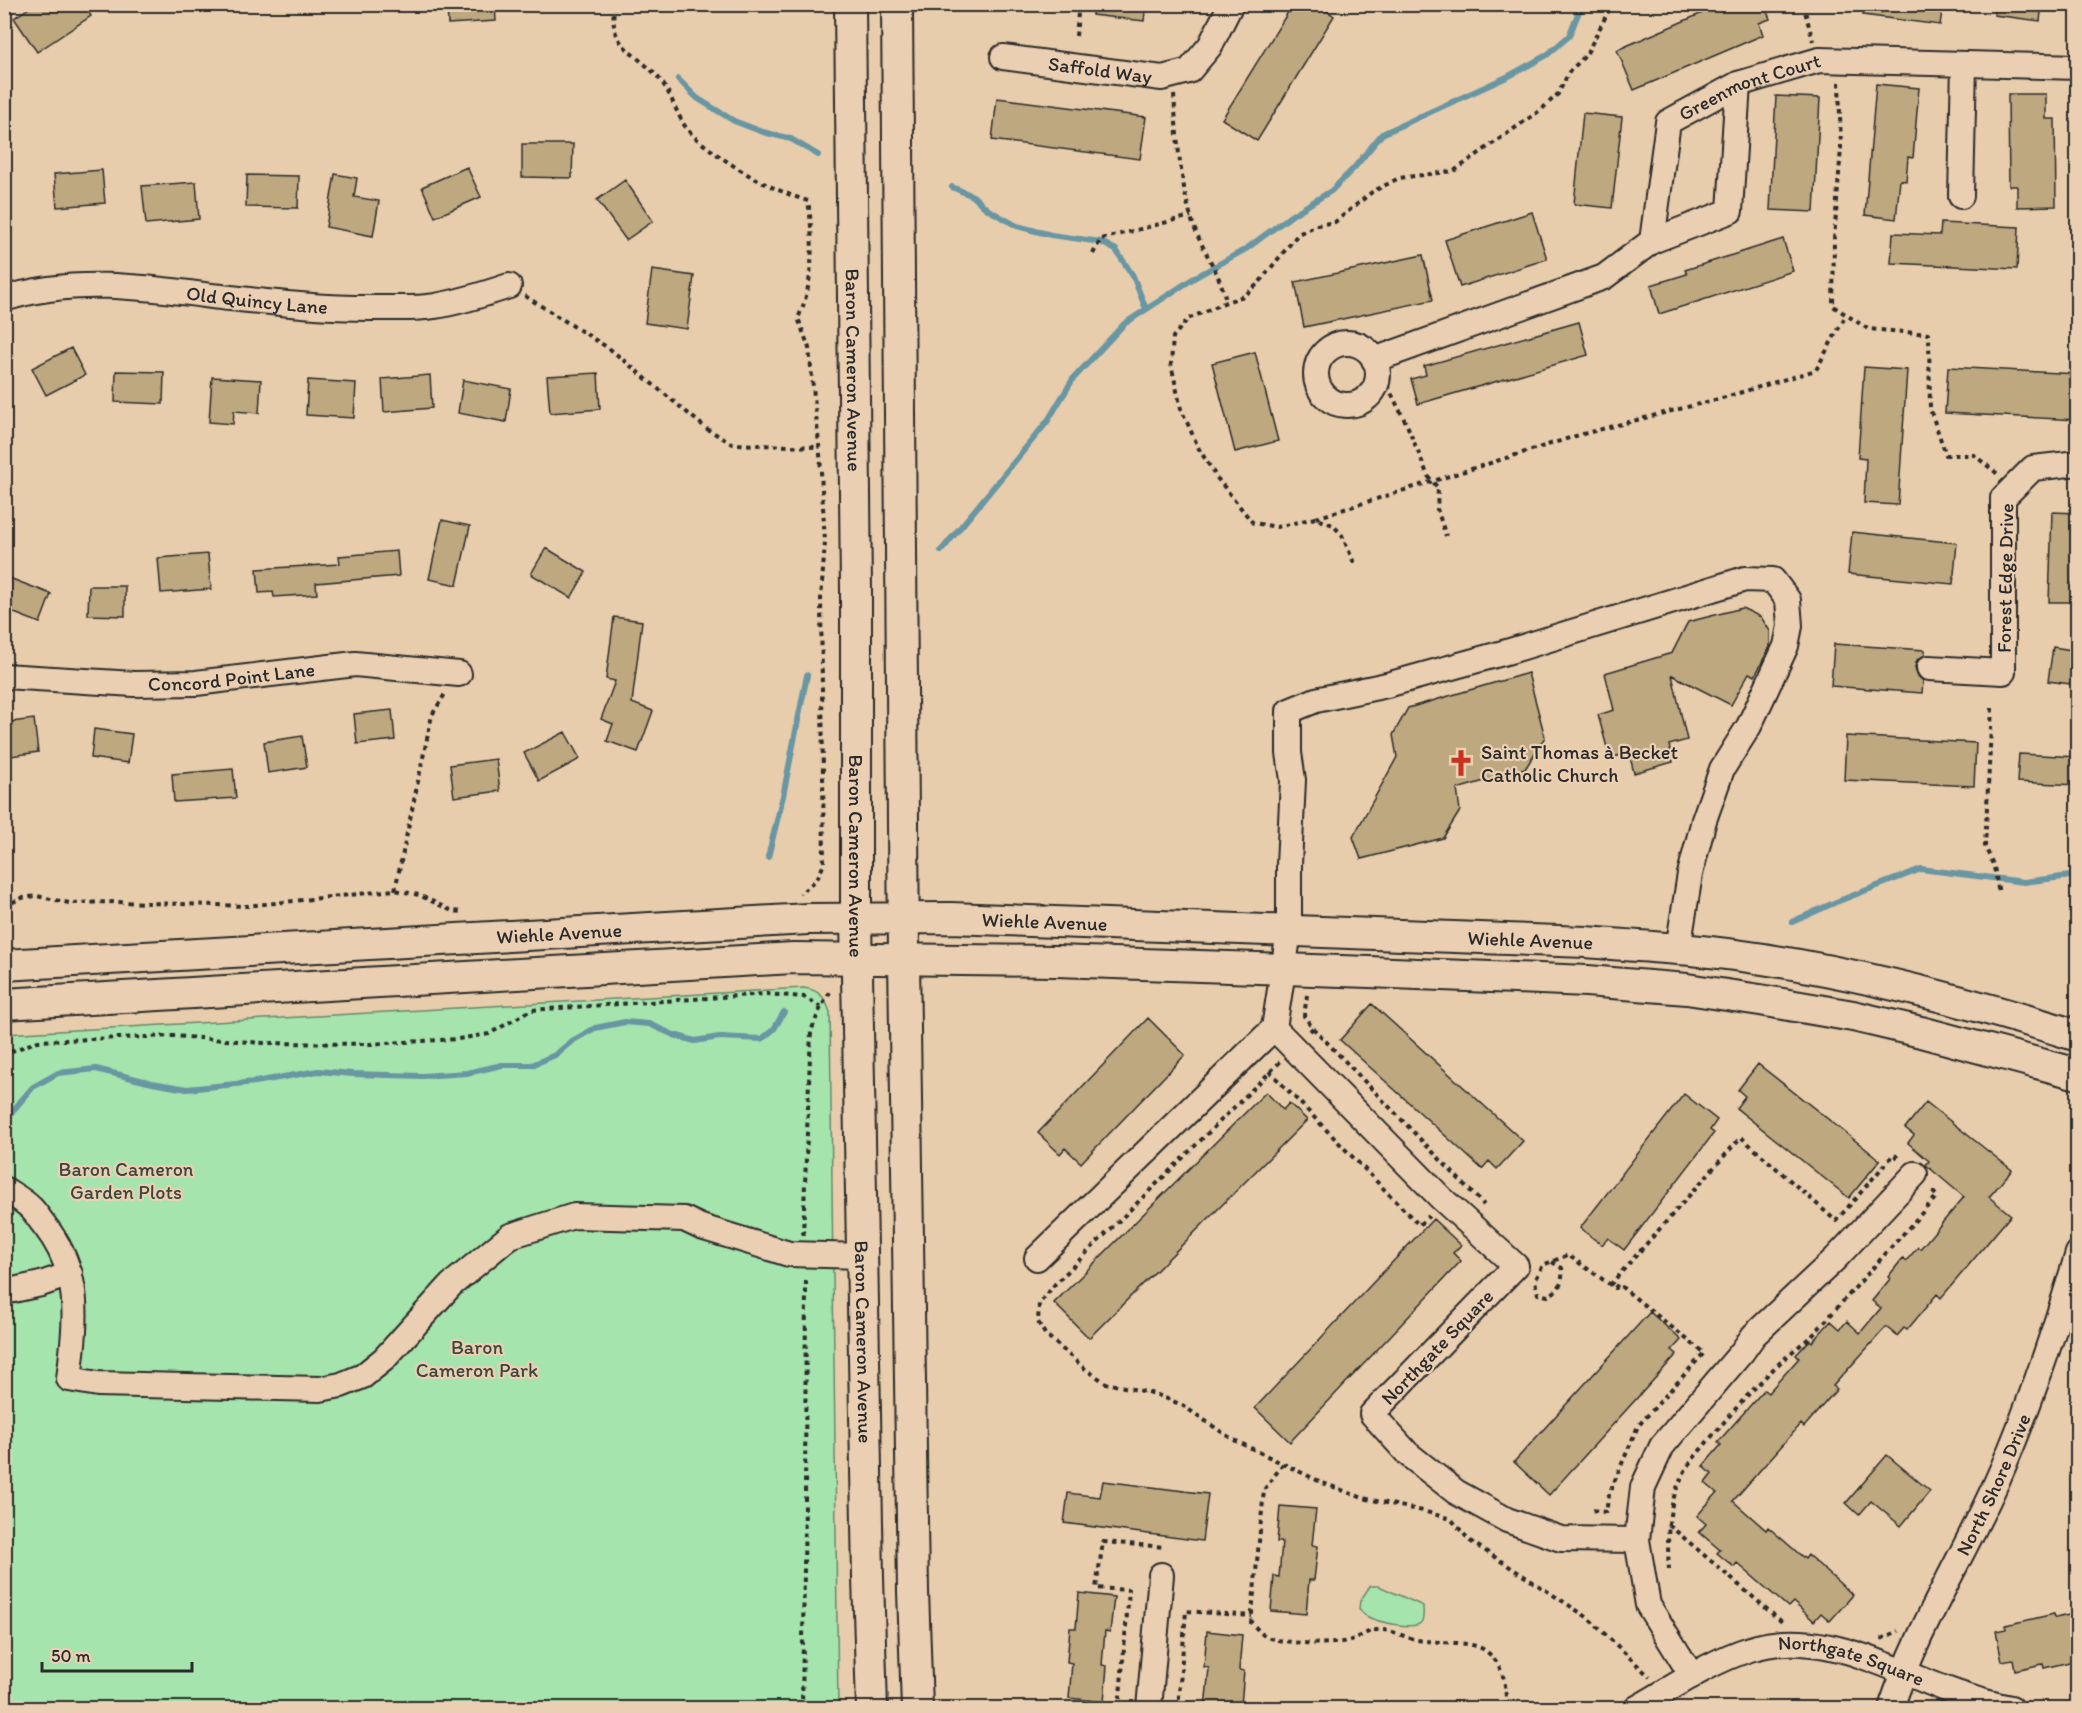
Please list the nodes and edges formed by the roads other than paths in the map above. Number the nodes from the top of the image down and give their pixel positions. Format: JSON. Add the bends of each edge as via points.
{"nodes":[{"id":1,"x":850,"y":4,"type":"edge"},
{"id":2,"x":897,"y":4,"type":"edge"},
{"id":3,"x":1231,"y":4,"type":"edge"},
{"id":4,"x":1003,"y":57,"type":"dead end"},
{"id":5,"x":1964,"y":64,"type":"junction"},
{"id":6,"x":2078,"y":67,"type":"edge"},
{"id":7,"x":1738,"y":84,"type":"junction"},
{"id":8,"x":1961,"y":196,"type":"dead end"},
{"id":9,"x":1652,"y":241,"type":"junction"},
{"id":10,"x":509,"y":286,"type":"road end"},
{"id":11,"x":4,"y":299,"type":"edge"},
{"id":12,"x":1376,"y":368,"type":"road end"},
{"id":13,"x":2078,"y":463,"type":"edge"},
{"id":14,"x":1929,"y":669,"type":"dead end"},
{"id":15,"x":459,"y":674,"type":"road end"},
{"id":16,"x":4,"y":676,"type":"edge"},
{"id":17,"x":904,"y":918,"type":"junction"},
{"id":18,"x":856,"y":919,"type":"junction"},
{"id":19,"x":1289,"y":932,"type":"junction"},
{"id":20,"x":1678,"y":949,"type":"junction"},
{"id":21,"x":856,"y":958,"type":"junction"},
{"id":22,"x":904,"y":958,"type":"junction"},
{"id":23,"x":4,"y":965,"type":"edge"},
{"id":24,"x":1284,"y":969,"type":"junction"},
{"id":25,"x":4,"y":1004,"type":"edge"},
{"id":26,"x":1274,"y":1028,"type":"junction"},
{"id":27,"x":2078,"y":1036,"type":"edge"},
{"id":28,"x":2078,"y":1074,"type":"edge"},
{"id":29,"x":1915,"y":1174,"type":"dead end"},
{"id":30,"x":4,"y":1189,"type":"edge"},
{"id":31,"x":2078,"y":1253,"type":"edge"},
{"id":32,"x":861,"y":1256,"type":"junction"},
{"id":33,"x":1037,"y":1258,"type":"dead end"},
{"id":34,"x":70,"y":1274,"type":"junction"},
{"id":35,"x":4,"y":1292,"type":"edge"},
{"id":36,"x":2070,"y":1305,"type":"edge"},
{"id":37,"x":1636,"y":1540,"type":"junction"},
{"id":38,"x":1161,"y":1575,"type":"dead end"},
{"id":39,"x":1905,"y":1673,"type":"junction"},
{"id":40,"x":1692,"y":1676,"type":"junction"},
{"id":41,"x":1979,"y":1705,"type":"edge"},
{"id":42,"x":872,"y":1708,"type":"edge"},
{"id":43,"x":917,"y":1708,"type":"edge"},
{"id":44,"x":1149,"y":1708,"type":"edge"},
{"id":45,"x":1637,"y":1708,"type":"edge"},
{"id":46,"x":1891,"y":1708,"type":"edge"},
{"id":47,"x":2011,"y":1708,"type":"edge"}],
"edges":[{"from":1,"to":18,"type":"main road","name":"Baron Cameron Avenue"},
{"from":2,"to":17,"type":"main road"},
{"from":3,"to":4,"type":"street","name":"Saffold Way","via":[[1210,46],[1189,70],[1162,78]]},
{"from":5,"to":6,"type":"street","name":"Greenmont Court"},
{"from":5,"to":7,"type":"street","name":"Greenmont Court","via":[[1829,60]]},
{"from":5,"to":8,"type":"street"},
{"from":7,"to":9,"type":"street","name":"Greenmont Court","via":[[1668,122]]},
{"from":7,"to":9,"type":"street","via":[[1730,211]]},
{"from":9,"to":12,"type":"street","via":[[1604,277]]},
{"from":10,"to":11,"type":"street","name":"Old Quincy Lane","via":[[434,307],[413,308],[339,309],[108,285],[52,289]]},
{"from":13,"to":14,"type":"street","name":"Forest Edge Drive","via":[[2033,468],[2003,498],[2003,672]]},
{"from":15,"to":16,"type":"street","name":"Concord Point Lane","via":[[355,664],[196,684]]},
{"from":17,"to":18,"type":"main road","name":"Wiehle Avenue"},
{"from":17,"to":19,"type":"main road","name":"Wiehle Avenue"},
{"from":17,"to":22,"type":"main road"},
{"from":18,"to":21,"type":"main road","name":"Baron Cameron Avenue"},
{"from":18,"to":23,"type":"main road","name":"Wiehle Avenue","via":[[702,924]]},
{"from":19,"to":20,"type":"main road","name":"Wiehle Avenue","via":[[1587,942]]},
{"from":19,"to":20,"type":"street","via":[[1293,780],[1289,711],[1316,700],[1510,651],[1745,579],[1773,580],[1788,600],[1790,626],[1786,646],[1749,726],[1722,769],[1690,874]]},
{"from":19,"to":24,"type":"street"},
{"from":20,"to":27,"type":"main road","name":"Wiehle Avenue","via":[[1860,978],[1971,1004]]},
{"from":21,"to":22,"type":"main road","name":"Wiehle Avenue"},
{"from":21,"to":25,"type":"main road","name":"Wiehle Avenue","via":[[793,958]]},
{"from":21,"to":32,"type":"main road","name":"Baron Cameron Avenue"},
{"from":22,"to":24,"type":"main road","name":"Wiehle Avenue"},
{"from":22,"to":43,"type":"main road"},
{"from":24,"to":26,"type":"street"},
{"from":24,"to":28,"type":"main road","name":"Wiehle Avenue","via":[[1587,981],[1687,989],[1853,1016]]},
{"from":26,"to":33,"type":"street"},
{"from":26,"to":37,"type":"street","name":"Northgate Square","via":[[1441,1198],[1516,1266],[1372,1414],[1408,1454],[1456,1492],[1507,1520],[1561,1539]]},
{"from":29,"to":37,"type":"street","via":[[1835,1259],[1754,1335],[1662,1446],[1643,1487]]},
{"from":30,"to":34,"type":"street","via":[[31,1208],[44,1224],[56,1240]]},
{"from":31,"to":36,"type":"street","name":"North Shore Drive"},
{"from":32,"to":34,"type":"street","via":[[789,1254],[684,1219],[574,1216],[510,1236],[451,1285],[384,1359],[363,1376],[320,1389],[98,1384],[69,1379],[75,1332]]},
{"from":32,"to":42,"type":"main road","name":"Baron Cameron Avenue"},
{"from":34,"to":35,"type":"street"},
{"from":36,"to":39,"type":"street","name":"North Shore Drive","via":[[1997,1480]]},
{"from":37,"to":40,"type":"street","via":[[1648,1605]]},
{"from":38,"to":44,"type":"street"},
{"from":39,"to":40,"type":"street","name":"Northgate Square","via":[[1843,1649],[1792,1643],[1742,1652]]},
{"from":39,"to":41,"type":"street","name":"Northgate Square"},
{"from":39,"to":46,"type":"street","name":"North Shore Drive"},
{"from":40,"to":45,"type":"street","name":"Northgate Square"},
{"from":41,"to":47,"type":"street","name":"Northgate Square"}]}
